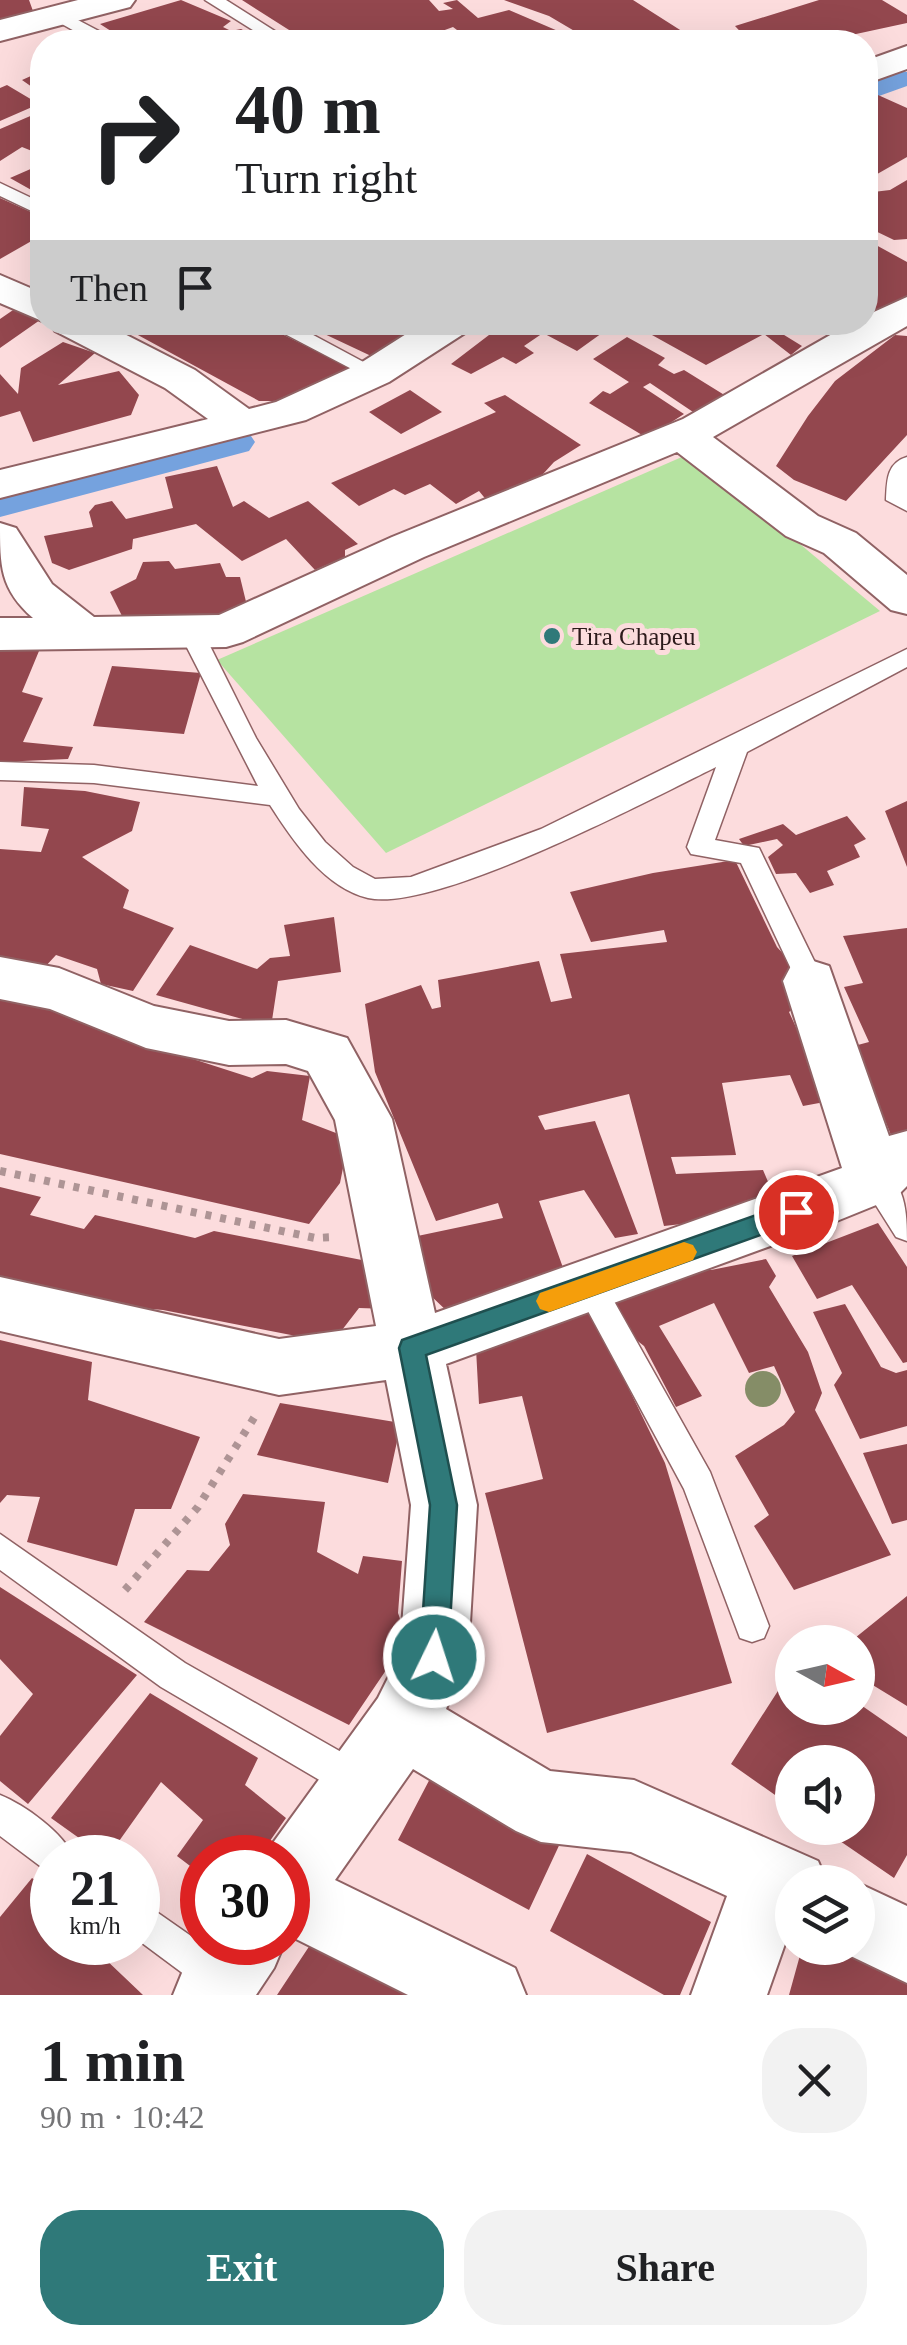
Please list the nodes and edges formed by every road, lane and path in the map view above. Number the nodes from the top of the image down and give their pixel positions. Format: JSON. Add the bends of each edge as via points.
{"nodes":[{"id":1,"x":118,"y":0,"type":"edge"},
{"id":2,"x":214,"y":0,"type":"edge"},
{"id":3,"x":58,"y":8,"type":"edge"},
{"id":4,"x":9,"y":28,"type":"edge"},
{"id":5,"x":89,"y":30,"type":"edge"},
{"id":6,"x":263,"y":30,"type":"edge"},
{"id":7,"x":907,"y":58,"type":"edge"},
{"id":8,"x":878,"y":68,"type":"edge"},
{"id":9,"x":0,"y":189,"type":"edge"},
{"id":10,"x":30,"y":204,"type":"edge"},
{"id":11,"x":0,"y":287,"type":"edge"},
{"id":12,"x":30,"y":303,"type":"edge"},
{"id":13,"x":907,"y":309,"type":"edge"},
{"id":14,"x":878,"y":325,"type":"edge"},
{"id":15,"x":94,"y":335,"type":"edge"},
{"id":16,"x":299,"y":335,"type":"edge"},
{"id":17,"x":433,"y":335,"type":"edge"},
{"id":18,"x":861,"y":335,"type":"edge"},
{"id":19,"x":374,"y":372,"type":"junction"},
{"id":20,"x":244,"y":424,"type":"junction"},
{"id":21,"x":682,"y":435,"type":"junction"},
{"id":22,"x":907,"y":464,"type":"edge"},
{"id":23,"x":0,"y":484,"type":"edge"},
{"id":24,"x":907,"y":504,"type":"edge"},
{"id":25,"x":0,"y":538,"type":"edge"},
{"id":26,"x":906,"y":599,"type":"edge"},
{"id":27,"x":191,"y":632,"type":"junction"},
{"id":28,"x":0,"y":634,"type":"edge"},
{"id":29,"x":86,"y":636,"type":"junction"},
{"id":30,"x":907,"y":657,"type":"edge"},
{"id":31,"x":736,"y":747,"type":"junction"},
{"id":32,"x":0,"y":771,"type":"edge"},
{"id":33,"x":276,"y":796,"type":"junction"},
{"id":34,"x":0,"y":978,"type":"edge"},
{"id":35,"x":810,"y":980,"type":"joint"},
{"id":36,"x":891,"y":1167,"type":"edge"},
{"id":37,"x":0,"y":1171,"type":"edge"},
{"id":38,"x":907,"y":1228,"type":"edge"},
{"id":39,"x":388,"y":1237,"type":"junction"},
{"id":40,"x":590,"y":1287,"type":"junction"},
{"id":41,"x":0,"y":1304,"type":"edge"},
{"id":42,"x":412,"y":1348,"type":"junction"},
{"id":43,"x":280,"y":1367,"type":"junction"},
{"id":44,"x":0,"y":1550,"type":"edge"},
{"id":45,"x":96,"y":1620,"type":"junction"},
{"id":46,"x":752,"y":1626,"type":"dead end"},
{"id":47,"x":402,"y":1723,"type":"junction"},
{"id":48,"x":358,"y":1782,"type":"junction"},
{"id":49,"x":0,"y":1813,"type":"edge"},
{"id":50,"x":30,"y":1837,"type":"edge"},
{"id":51,"x":310,"y":1852,"type":"edge"},
{"id":52,"x":775,"y":1879,"type":"edge"},
{"id":53,"x":775,"y":1897,"type":"edge"},
{"id":54,"x":310,"y":1907,"type":"edge"},
{"id":55,"x":160,"y":1931,"type":"edge"},
{"id":56,"x":227,"y":1972,"type":"edge"},
{"id":57,"x":488,"y":1995,"type":"edge"},
{"id":58,"x":730,"y":1995,"type":"edge"}],
"edges":[{"from":1,"to":3,"type":"street"},
{"from":2,"to":6,"type":"lane"},
{"from":3,"to":4,"type":"street"},
{"from":3,"to":5,"type":"lane"},
{"from":7,"to":8,"type":"street"},
{"from":9,"to":10,"type":"lane"},
{"from":11,"to":12,"type":"street"},
{"from":13,"to":14,"type":"street"},
{"from":15,"to":20,"type":"street","via":[[180,379]]},
{"from":16,"to":19,"type":"lane"},
{"from":17,"to":19,"type":"street"},
{"from":18,"to":21,"type":"street"},
{"from":19,"to":20,"type":"street","via":[[326,398]]},
{"from":20,"to":23,"type":"street"},
{"from":21,"to":26,"type":"street","via":[[802,526],[840,543]]},
{"from":21,"to":27,"type":"street","via":[[408,547],[226,631]]},
{"from":22,"to":24,"type":"lane","via":[[899,473],[897,500]]},
{"from":25,"to":29,"type":"street","via":[[35,595]]},
{"from":27,"to":29,"type":"street"},
{"from":27,"to":33,"type":"lane"},
{"from":28,"to":29,"type":"street"},
{"from":30,"to":31,"type":"lane"},
{"from":31,"to":33,"type":"lane","via":[[422,886],[374,890],[327,861]]},
{"from":31,"to":35,"type":"lane","via":[[700,847],[750,855]]},
{"from":32,"to":33,"type":"lane","via":[[94,774]]},
{"from":34,"to":39,"type":"street","via":[[59,989],[146,1026],[229,1043],[286,1042],[327,1054],[363,1119]]},
{"from":35,"to":36,"type":"street"},
{"from":36,"to":38,"type":"lane"},
{"from":36,"to":40,"type":"street"},
{"from":37,"to":39,"type":"path","via":[[315,1238]]},
{"from":39,"to":42,"type":"street"},
{"from":40,"to":42,"type":"street"},
{"from":40,"to":46,"type":"lane","via":[[698,1483]]},
{"from":41,"to":43,"type":"street"},
{"from":42,"to":43,"type":"street"},
{"from":42,"to":47,"type":"street","via":[[444,1505],[434,1657]]},
{"from":43,"to":45,"type":"path","via":[[226,1473],[165,1552]]},
{"from":44,"to":45,"type":"lane"},
{"from":45,"to":48,"type":"lane","via":[[173,1675]]},
{"from":47,"to":48,"type":"street"},
{"from":47,"to":52,"type":"street","via":[[542,1806],[634,1816]]},
{"from":48,"to":51,"type":"street"},
{"from":49,"to":50,"type":"lane"},
{"from":53,"to":58,"type":"street"},
{"from":54,"to":57,"type":"street"},
{"from":55,"to":56,"type":"lane"}]}
